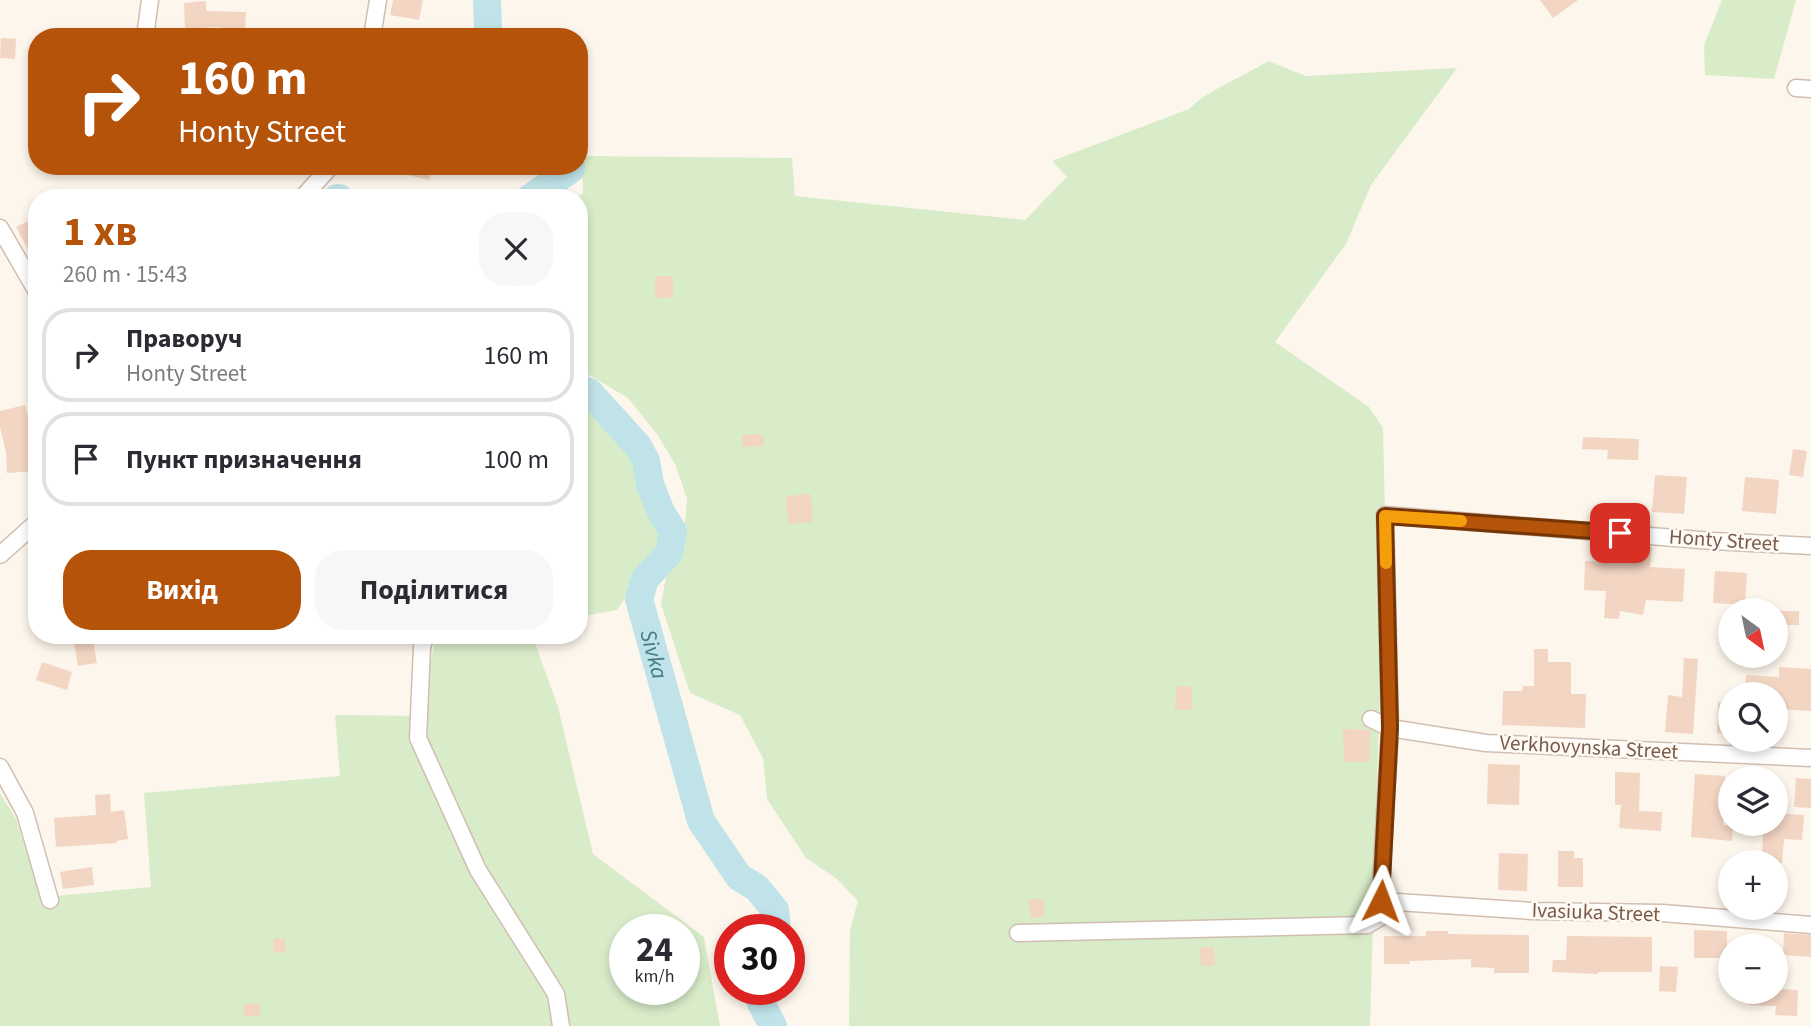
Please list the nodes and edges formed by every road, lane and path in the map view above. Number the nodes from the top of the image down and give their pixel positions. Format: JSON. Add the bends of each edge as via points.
{"nodes":[{"id":1,"x":150,"y":0,"type":"edge"},
{"id":2,"x":378,"y":0,"type":"edge"},
{"id":3,"x":146,"y":28,"type":"edge"},
{"id":4,"x":373,"y":28,"type":"edge"},
{"id":5,"x":323,"y":175,"type":"edge"},
{"id":6,"x":310,"y":189,"type":"edge"},
{"id":7,"x":0,"y":228,"type":"edge"},
{"id":8,"x":28,"y":276,"type":"edge"},
{"id":9,"x":28,"y":530,"type":"edge"},
{"id":10,"x":1811,"y":546,"type":"edge"},
{"id":11,"x":0,"y":555,"type":"edge"},
{"id":12,"x":423,"y":644,"type":"edge"},
{"id":13,"x":1371,"y":719,"type":"dead end"},
{"id":14,"x":1390,"y":728,"type":"junction"},
{"id":15,"x":1811,"y":758,"type":"edge"},
{"id":16,"x":0,"y":767,"type":"edge"},
{"id":17,"x":50,"y":900,"type":"dead end"},
{"id":18,"x":1381,"y":901,"type":"junction"},
{"id":19,"x":1811,"y":925,"type":"edge"},
{"id":20,"x":1018,"y":933,"type":"dead end"},
{"id":21,"x":561,"y":1026,"type":"edge"}],
"edges":[{"from":1,"to":3,"type":"street"},
{"from":2,"to":4,"type":"street"},
{"from":5,"to":6,"type":"street"},
{"from":7,"to":8,"type":"street"},
{"from":9,"to":11,"type":"street"},
{"from":10,"to":14,"type":"street","name":"Honty Street","via":[[1385,516]]},
{"from":12,"to":21,"type":"street","via":[[418,738],[478,870],[556,994]]},
{"from":13,"to":14,"type":"street","name":"Verkhovynska Street"},
{"from":14,"to":15,"type":"street","name":"Verkhovynska Street","via":[[1486,743]]},
{"from":14,"to":18,"type":"street"},
{"from":16,"to":17,"type":"street","via":[[25,813]]},
{"from":18,"to":19,"type":"street","name":"Ivasiuka Street","via":[[1532,911],[1662,913]]},
{"from":18,"to":20,"type":"street","via":[[1379,918],[1367,925]]}]}
